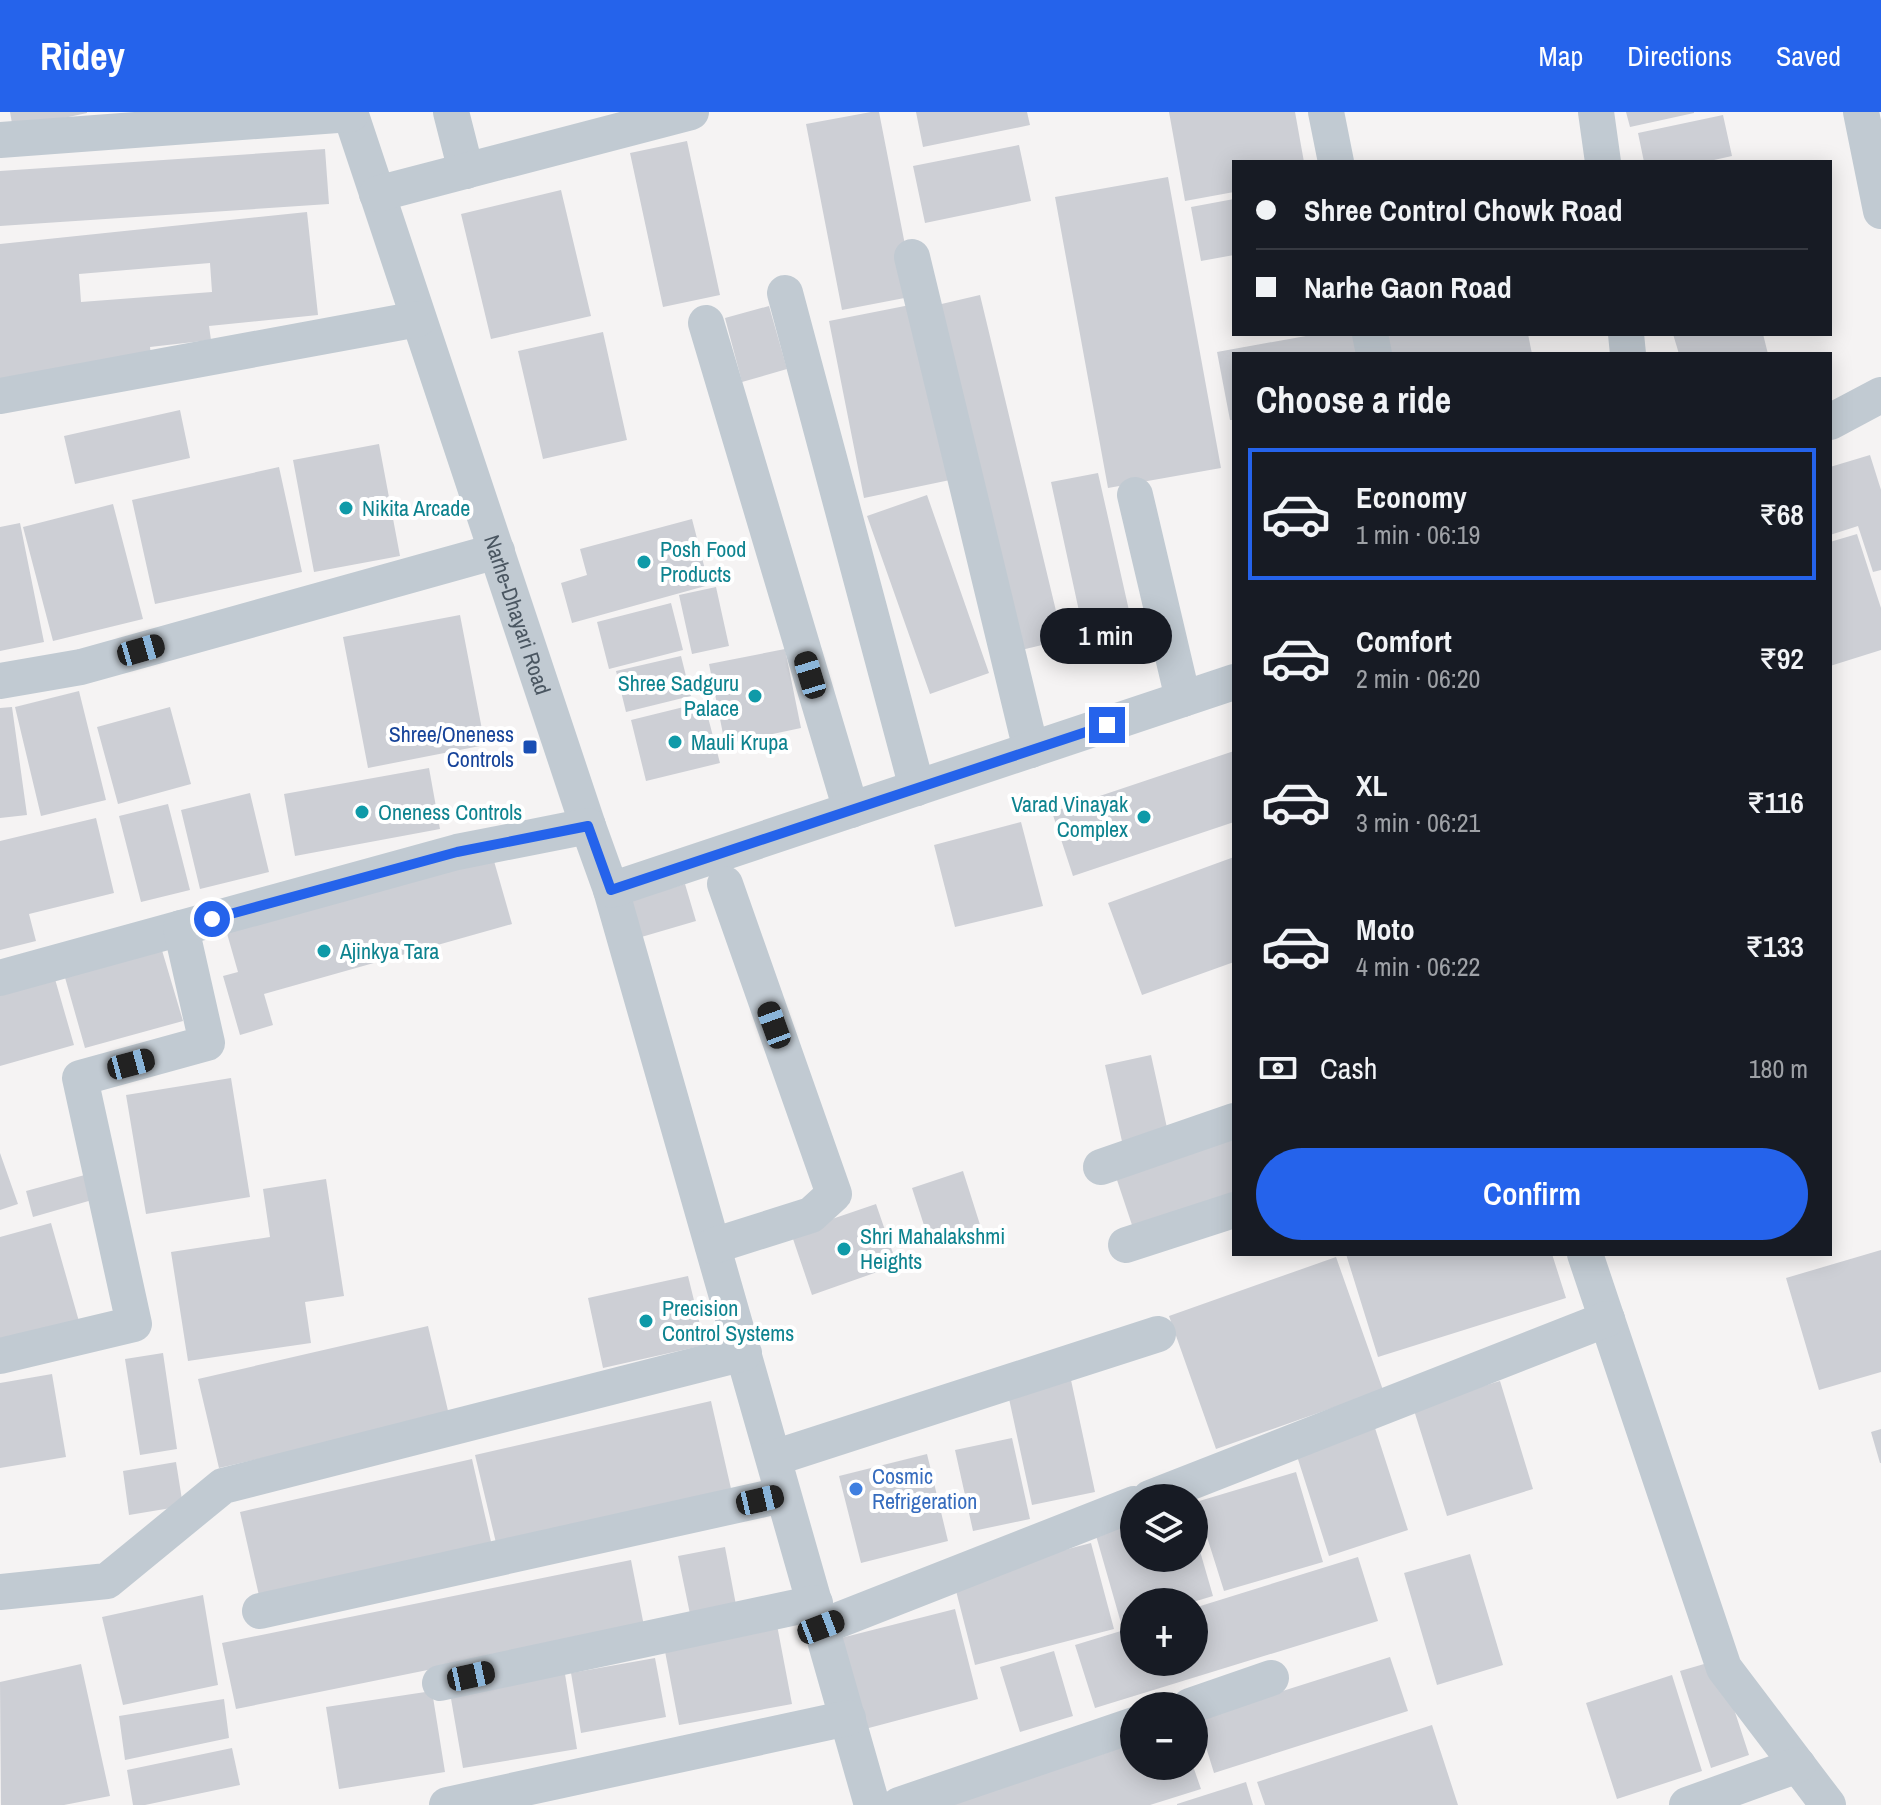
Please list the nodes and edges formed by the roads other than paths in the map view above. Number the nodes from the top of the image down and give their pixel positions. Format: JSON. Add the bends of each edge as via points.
{"nodes":[{"id":1,"x":451,"y":112,"type":"edge"},
{"id":2,"x":691,"y":112,"type":"edge"},
{"id":3,"x":1326,"y":112,"type":"edge"},
{"id":4,"x":1596,"y":112,"type":"edge"},
{"id":5,"x":1861,"y":112,"type":"edge"},
{"id":6,"x":351,"y":113,"type":"edge"},
{"id":7,"x":616,"y":122,"type":"edge"},
{"id":8,"x":0,"y":140,"type":"edge"},
{"id":9,"x":1336,"y":160,"type":"edge"},
{"id":10,"x":1603,"y":160,"type":"edge"},
{"id":11,"x":466,"y":171,"type":"junction"},
{"id":12,"x":377,"y":194,"type":"junction"},
{"id":13,"x":1881,"y":211,"type":"edge"},
{"id":14,"x":912,"y":257,"type":"dead end"},
{"id":15,"x":785,"y":293,"type":"dead end"},
{"id":16,"x":418,"y":319,"type":"junction"},
{"id":17,"x":706,"y":323,"type":"dead end"},
{"id":18,"x":1881,"y":395,"type":"edge"},
{"id":19,"x":0,"y":396,"type":"edge"},
{"id":20,"x":1832,"y":421,"type":"edge"},
{"id":21,"x":1135,"y":495,"type":"dead end"},
{"id":22,"x":497,"y":551,"type":"junction"},
{"id":23,"x":0,"y":681,"type":"edge"},
{"id":24,"x":1232,"y":683,"type":"edge"},
{"id":25,"x":1183,"y":699,"type":"junction"},
{"id":26,"x":1031,"y":750,"type":"junction"},
{"id":27,"x":917,"y":788,"type":"junction"},
{"id":28,"x":851,"y":810,"type":"junction"},
{"id":29,"x":588,"y":826,"type":"junction"},
{"id":30,"x":725,"y":884,"type":"dead end"},
{"id":31,"x":611,"y":890,"type":"junction"},
{"id":32,"x":181,"y":928,"type":"junction"},
{"id":33,"x":0,"y":978,"type":"edge"},
{"id":34,"x":1232,"y":1122,"type":"edge"},
{"id":35,"x":1101,"y":1167,"type":"dead end"},
{"id":36,"x":1232,"y":1211,"type":"edge"},
{"id":37,"x":1126,"y":1245,"type":"dead end"},
{"id":38,"x":713,"y":1246,"type":"junction"},
{"id":39,"x":1586,"y":1256,"type":"edge"},
{"id":40,"x":1607,"y":1319,"type":"junction"},
{"id":41,"x":1158,"y":1334,"type":"dead end"},
{"id":42,"x":744,"y":1353,"type":"junction"},
{"id":43,"x":0,"y":1356,"type":"edge"},
{"id":44,"x":774,"y":1458,"type":"junction"},
{"id":45,"x":1186,"y":1484,"type":"edge"},
{"id":46,"x":782,"y":1495,"type":"junction"},
{"id":47,"x":1120,"y":1509,"type":"edge"},
{"id":48,"x":0,"y":1592,"type":"edge"},
{"id":49,"x":260,"y":1611,"type":"dead end"},
{"id":50,"x":818,"y":1615,"type":"junction"},
{"id":51,"x":1271,"y":1678,"type":"dead end"},
{"id":52,"x":440,"y":1683,"type":"dead end"},
{"id":53,"x":1208,"y":1700,"type":"edge"},
{"id":54,"x":848,"y":1718,"type":"junction"},
{"id":55,"x":1120,"y":1730,"type":"edge"},
{"id":56,"x":1798,"y":1765,"type":"junction"},
{"id":57,"x":447,"y":1805,"type":"edge"},
{"id":58,"x":872,"y":1805,"type":"edge"},
{"id":59,"x":899,"y":1805,"type":"edge"},
{"id":60,"x":1687,"y":1805,"type":"edge"},
{"id":61,"x":1828,"y":1805,"type":"edge"}],
"edges":[{"from":1,"to":11,"type":"street"},
{"from":2,"to":7,"type":"street"},
{"from":3,"to":9,"type":"street"},
{"from":4,"to":10,"type":"street"},
{"from":5,"to":13,"type":"street"},
{"from":6,"to":8,"type":"street"},
{"from":6,"to":12,"type":"street","name":"Narhe-Dhayari Road"},
{"from":7,"to":11,"type":"street"},
{"from":11,"to":12,"type":"street"},
{"from":12,"to":16,"type":"street","name":"Narhe-Dhayari Road"},
{"from":14,"to":26,"type":"street"},
{"from":15,"to":27,"type":"street"},
{"from":16,"to":19,"type":"street"},
{"from":16,"to":22,"type":"street","name":"Narhe-Dhayari Road"},
{"from":17,"to":28,"type":"street"},
{"from":18,"to":20,"type":"street"},
{"from":21,"to":25,"type":"street"},
{"from":22,"to":23,"type":"street","via":[[81,667]]},
{"from":22,"to":29,"type":"street","name":"Narhe-Dhayari Road"},
{"from":24,"to":25,"type":"street"},
{"from":25,"to":26,"type":"street"},
{"from":26,"to":27,"type":"street"},
{"from":27,"to":28,"type":"street"},
{"from":28,"to":31,"type":"street"},
{"from":29,"to":31,"type":"street","name":"Narhe-Dhayari Road"},
{"from":29,"to":32,"type":"street","via":[[457,852]]},
{"from":30,"to":38,"type":"street","via":[[834,1194],[811,1215]]},
{"from":31,"to":38,"type":"street","name":"Narhe-Dhayari Road"},
{"from":32,"to":33,"type":"street"},
{"from":32,"to":43,"type":"street","via":[[207,1043],[80,1078],[134,1324]]},
{"from":34,"to":35,"type":"street"},
{"from":36,"to":37,"type":"street"},
{"from":38,"to":42,"type":"street","name":"Narhe-Dhayari Road"},
{"from":39,"to":40,"type":"street"},
{"from":40,"to":45,"type":"street"},
{"from":40,"to":56,"type":"street","via":[[1724,1668]]},
{"from":41,"to":44,"type":"street"},
{"from":42,"to":44,"type":"street","name":"Narhe-Dhayari Road"},
{"from":42,"to":48,"type":"street","via":[[223,1486],[107,1581]]},
{"from":44,"to":46,"type":"street","name":"Narhe-Dhayari Road"},
{"from":46,"to":49,"type":"street"},
{"from":46,"to":50,"type":"street","name":"Narhe-Dhayari Road"},
{"from":47,"to":50,"type":"street"},
{"from":50,"to":52,"type":"street"},
{"from":50,"to":54,"type":"street","name":"Narhe-Dhayari Road"},
{"from":51,"to":53,"type":"street"},
{"from":54,"to":57,"type":"street"},
{"from":54,"to":58,"type":"street","name":"Narhe-Dhayari Road"},
{"from":55,"to":59,"type":"street"},
{"from":56,"to":60,"type":"street"},
{"from":56,"to":61,"type":"street"}]}
